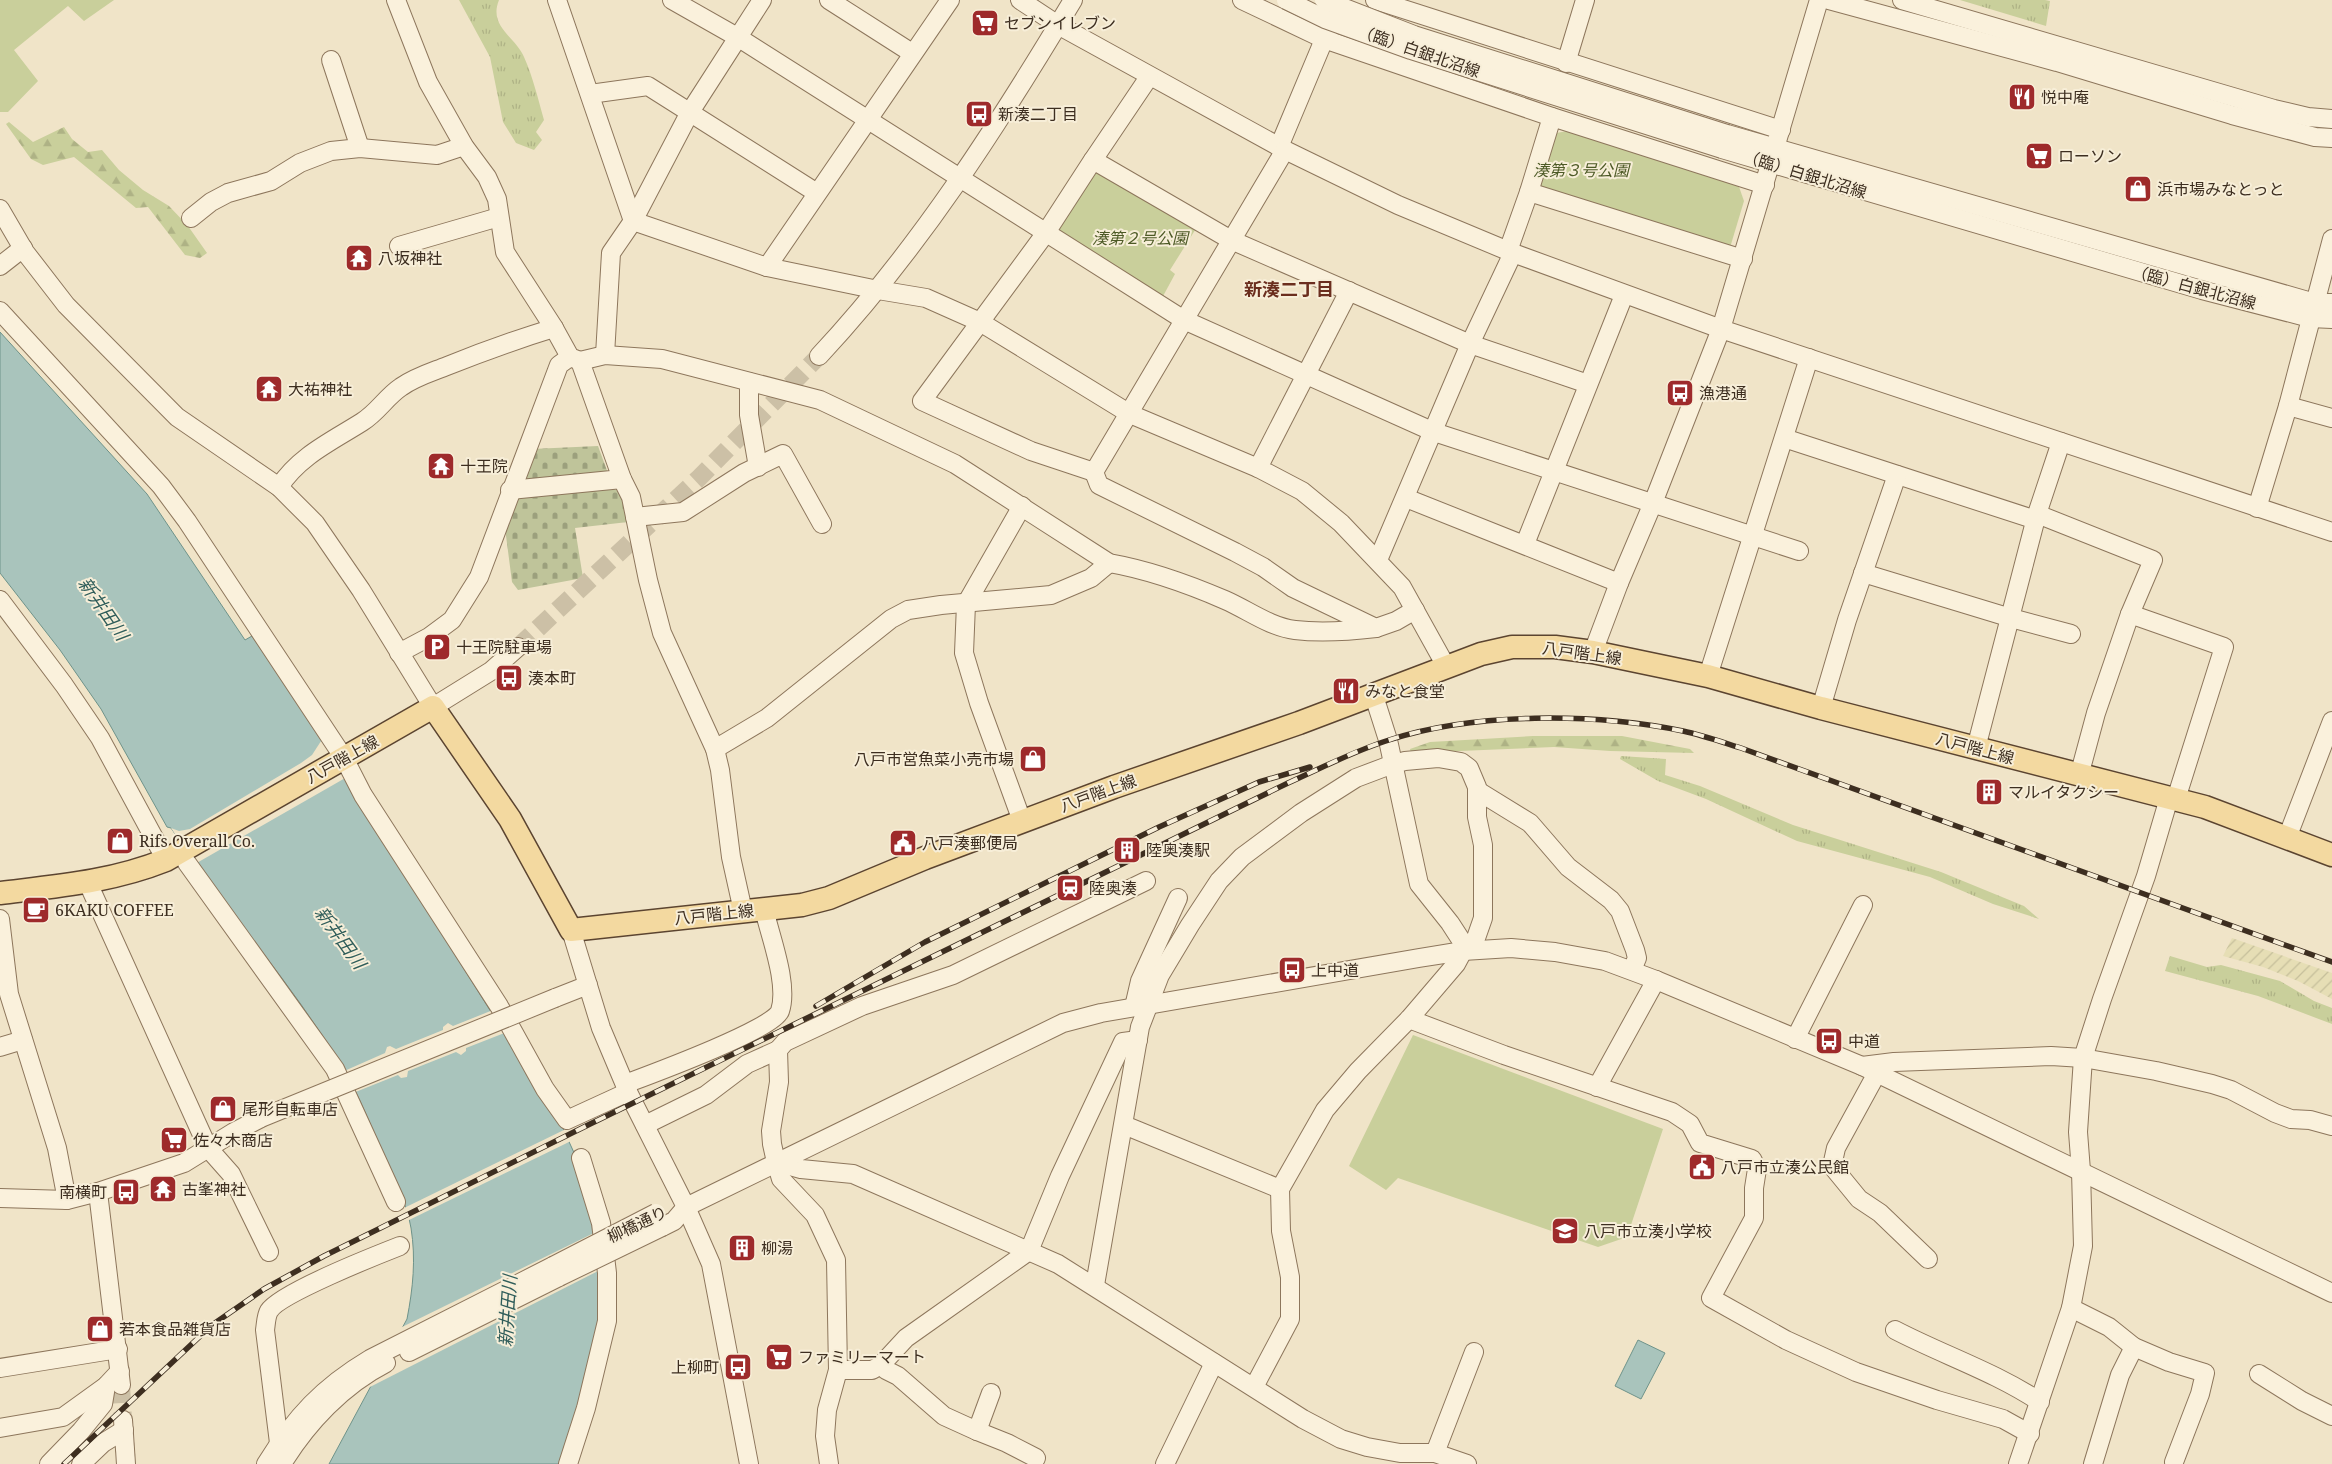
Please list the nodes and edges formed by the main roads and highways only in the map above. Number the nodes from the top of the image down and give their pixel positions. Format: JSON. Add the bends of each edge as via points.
{"nodes":[{"id":1,"x":2332,"y":855,"type":"edge"},
{"id":2,"x":0,"y":893,"type":"edge"}],
"edges":[{"from":1,"to":2,"type":"main road","name":"八戸階上線","via":[[2205,807],[1708,676],[1593,652],[1555,647],[1512,647],[1481,654],[1374,696],[1022,821],[829,898],[802,905],[571,930],[510,819],[433,707],[178,858],[88,883]]}]}
